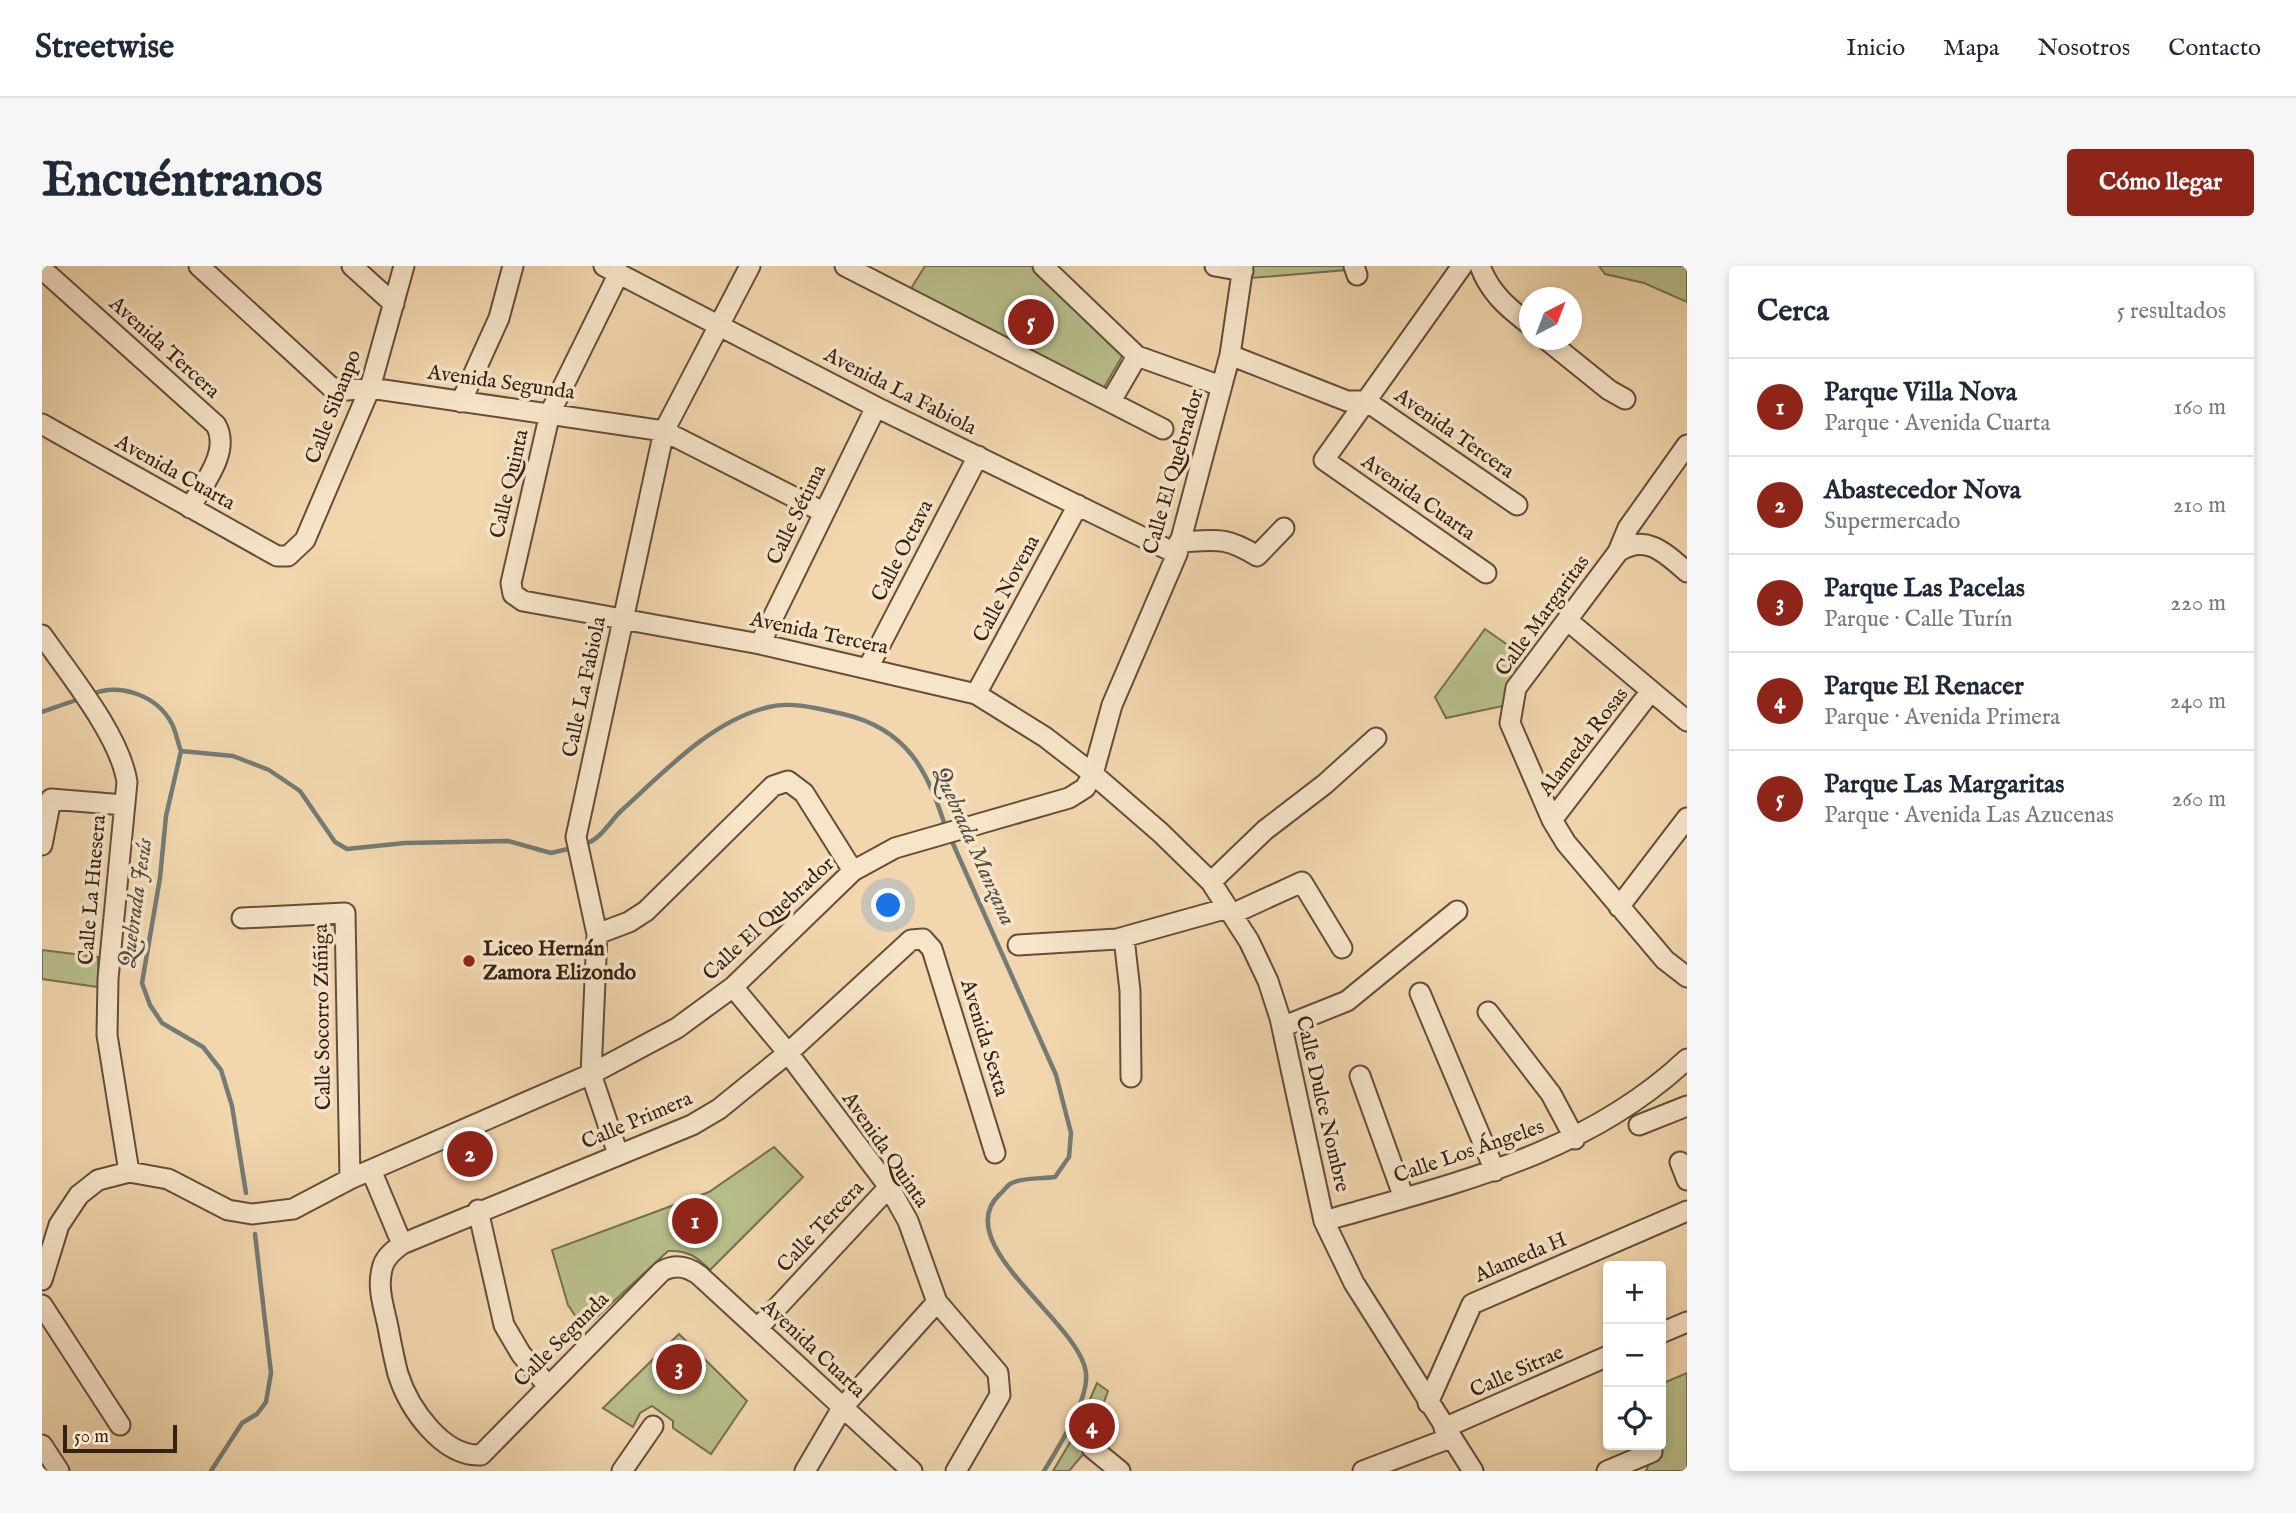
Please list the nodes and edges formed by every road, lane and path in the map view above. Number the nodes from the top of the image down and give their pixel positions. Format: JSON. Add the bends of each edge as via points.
{"nodes":[{"id":1,"x":199,"y":266,"type":"edge"},
{"id":2,"x":352,"y":266,"type":"edge"},
{"id":3,"x":404,"y":266,"type":"edge"},
{"id":4,"x":513,"y":266,"type":"edge"},
{"id":5,"x":750,"y":266,"type":"edge"},
{"id":6,"x":1043,"y":266,"type":"edge"},
{"id":7,"x":1214,"y":266,"type":"edge"},
{"id":8,"x":1462,"y":266,"type":"edge"},
{"id":9,"x":1480,"y":266,"type":"edge"},
{"id":10,"x":855,"y":268,"type":"edge"},
{"id":11,"x":1243,"y":268,"type":"edge"},
{"id":12,"x":42,"y":269,"type":"edge"},
{"id":13,"x":611,"y":270,"type":"edge"},
{"id":14,"x":394,"y":304,"type":"junction"},
{"id":15,"x":1519,"y":317,"type":"edge"},
{"id":16,"x":720,"y":325,"type":"junction"},
{"id":17,"x":1559,"y":350,"type":"edge"},
{"id":18,"x":1230,"y":355,"type":"junction"},
{"id":19,"x":1137,"y":356,"type":"junction"},
{"id":20,"x":1221,"y":386,"type":"junction"},
{"id":21,"x":370,"y":388,"type":"junction"},
{"id":22,"x":1625,"y":399,"type":"dead end"},
{"id":23,"x":1111,"y":401,"type":"junction"},
{"id":24,"x":1366,"y":401,"type":"junction"},
{"id":25,"x":461,"y":402,"type":"junction"},
{"id":26,"x":876,"y":407,"type":"junction"},
{"id":27,"x":550,"y":412,"type":"junction"},
{"id":28,"x":42,"y":424,"type":"edge"},
{"id":29,"x":1163,"y":429,"type":"dead end"},
{"id":30,"x":664,"y":431,"type":"junction"},
{"id":31,"x":1687,"y":445,"type":"edge"},
{"id":32,"x":978,"y":456,"type":"junction"},
{"id":33,"x":1078,"y":505,"type":"junction"},
{"id":34,"x":1517,"y":505,"type":"dead end"},
{"id":35,"x":190,"y":508,"type":"junction"},
{"id":36,"x":823,"y":512,"type":"junction"},
{"id":37,"x":1284,"y":528,"type":"dead end"},
{"id":38,"x":1178,"y":548,"type":"junction"},
{"id":39,"x":1618,"y":552,"type":"junction"},
{"id":40,"x":288,"y":555,"type":"joint"},
{"id":41,"x":1687,"y":572,"type":"edge"},
{"id":42,"x":1486,"y":573,"type":"dead end"},
{"id":43,"x":513,"y":594,"type":"joint"},
{"id":44,"x":624,"y":618,"type":"junction"},
{"id":45,"x":1567,"y":620,"type":"junction"},
{"id":46,"x":42,"y":635,"type":"edge"},
{"id":47,"x":760,"y":644,"type":"junction"},
{"id":48,"x":868,"y":668,"type":"junction"},
{"id":49,"x":1651,"y":691,"type":"junction"},
{"id":50,"x":976,"y":694,"type":"junction"},
{"id":51,"x":1687,"y":721,"type":"edge"},
{"id":52,"x":1376,"y":738,"type":"dead end"},
{"id":53,"x":1093,"y":774,"type":"junction"},
{"id":54,"x":46,"y":798,"type":"edge"},
{"id":55,"x":124,"y":805,"type":"junction"},
{"id":56,"x":1687,"y":818,"type":"edge"},
{"id":57,"x":1552,"y":820,"type":"junction"},
{"id":58,"x":42,"y":845,"type":"edge"},
{"id":59,"x":853,"y":871,"type":"junction"},
{"id":60,"x":1211,"y":882,"type":"junction"},
{"id":61,"x":1619,"y":907,"type":"junction"},
{"id":62,"x":1230,"y":911,"type":"junction"},
{"id":63,"x":1457,"y":911,"type":"dead end"},
{"id":64,"x":243,"y":918,"type":"dead end"},
{"id":65,"x":597,"y":934,"type":"junction"},
{"id":66,"x":1124,"y":938,"type":"junction"},
{"id":67,"x":923,"y":939,"type":"joint"},
{"id":68,"x":1017,"y":945,"type":"dead end"},
{"id":69,"x":1342,"y":948,"type":"dead end"},
{"id":70,"x":1687,"y":976,"type":"edge"},
{"id":71,"x":733,"y":987,"type":"junction"},
{"id":72,"x":1420,"y":993,"type":"dead end"},
{"id":73,"x":1489,"y":1012,"type":"dead end"},
{"id":74,"x":1282,"y":1027,"type":"junction"},
{"id":75,"x":788,"y":1053,"type":"junction"},
{"id":76,"x":1687,"y":1059,"type":"edge"},
{"id":77,"x":590,"y":1074,"type":"junction"},
{"id":78,"x":1360,"y":1076,"type":"dead end"},
{"id":79,"x":1131,"y":1077,"type":"dead end"},
{"id":80,"x":1687,"y":1106,"type":"edge"},
{"id":81,"x":1639,"y":1125,"type":"dead end"},
{"id":82,"x":1574,"y":1139,"type":"junction"},
{"id":83,"x":995,"y":1153,"type":"dead end"},
{"id":84,"x":618,"y":1154,"type":"junction"},
{"id":85,"x":371,"y":1170,"type":"junction"},
{"id":86,"x":1495,"y":1171,"type":"junction"},
{"id":87,"x":129,"y":1172,"type":"junction"},
{"id":88,"x":350,"y":1179,"type":"junction"},
{"id":89,"x":889,"y":1187,"type":"junction"},
{"id":90,"x":1404,"y":1198,"type":"junction"},
{"id":91,"x":478,"y":1210,"type":"junction"},
{"id":92,"x":1687,"y":1211,"type":"edge"},
{"id":93,"x":1325,"y":1221,"type":"junction"},
{"id":94,"x":402,"y":1244,"type":"junction"},
{"id":95,"x":46,"y":1245,"type":"edge"},
{"id":96,"x":680,"y":1266,"type":"joint"},
{"id":97,"x":42,"y":1280,"type":"edge"},
{"id":98,"x":937,"y":1302,"type":"junction"},
{"id":99,"x":42,"y":1304,"type":"edge"},
{"id":100,"x":1687,"y":1322,"type":"edge"},
{"id":101,"x":758,"y":1328,"type":"junction"},
{"id":102,"x":1666,"y":1332,"type":"edge"},
{"id":103,"x":1603,"y":1358,"type":"edge"},
{"id":104,"x":548,"y":1386,"type":"junction"},
{"id":105,"x":1428,"y":1403,"type":"junction"},
{"id":106,"x":842,"y":1408,"type":"junction"},
{"id":107,"x":120,"y":1425,"type":"dead end"},
{"id":108,"x":653,"y":1426,"type":"dead end"},
{"id":109,"x":1447,"y":1433,"type":"junction"},
{"id":110,"x":42,"y":1445,"type":"edge"},
{"id":111,"x":1092,"y":1448,"type":"dead end"},
{"id":112,"x":1652,"y":1452,"type":"dead end"},
{"id":113,"x":59,"y":1471,"type":"edge"},
{"id":114,"x":622,"y":1471,"type":"edge"},
{"id":115,"x":805,"y":1471,"type":"edge"},
{"id":116,"x":912,"y":1471,"type":"edge"},
{"id":117,"x":956,"y":1471,"type":"edge"},
{"id":118,"x":1120,"y":1471,"type":"edge"},
{"id":119,"x":1363,"y":1471,"type":"edge"},
{"id":120,"x":1473,"y":1471,"type":"edge"},
{"id":121,"x":1607,"y":1471,"type":"edge"}],
"edges":[{"from":1,"to":21,"type":"street","name":"Avenida Segunda","via":[[331,387]]},
{"from":2,"to":14,"type":"street"},
{"from":3,"to":14,"type":"street","name":"Calle Sibanpo"},
{"from":4,"to":25,"type":"street","via":[[499,318]]},
{"from":5,"to":16,"type":"street","name":"Calle La Fabiola"},
{"from":6,"to":19,"type":"street"},
{"from":7,"to":11,"type":"street"},
{"from":8,"to":24,"type":"street"},
{"from":9,"to":15,"type":"street","via":[[1487,284]]},
{"from":10,"to":23,"type":"street"},
{"from":11,"to":18,"type":"street","name":"Calle El Quebrador"},
{"from":12,"to":35,"type":"street","name":"Avenida Tercera","via":[[216,425],[222,435],[220,453]]},
{"from":13,"to":16,"type":"street","name":"Avenida La Fabiola"},
{"from":13,"to":27,"type":"street","name":"Calle Quinta"},
{"from":14,"to":21,"type":"street","name":"Calle Sibanpo"},
{"from":16,"to":26,"type":"street","name":"Avenida La Fabiola"},
{"from":16,"to":30,"type":"street","name":"Calle La Fabiola"},
{"from":17,"to":22,"type":"street"},
{"from":18,"to":20,"type":"street","name":"Calle El Quebrador"},
{"from":18,"to":24,"type":"street","via":[[1347,401]]},
{"from":19,"to":20,"type":"street"},
{"from":19,"to":23,"type":"street"},
{"from":20,"to":38,"type":"street","name":"Calle El Quebrador"},
{"from":21,"to":25,"type":"street","name":"Avenida Segunda"},
{"from":21,"to":40,"type":"street","name":"Calle Sibanpo","via":[[305,540]]},
{"from":23,"to":29,"type":"street"},
{"from":24,"to":34,"type":"street","name":"Avenida Tercera"},
{"from":24,"to":42,"type":"street","name":"Avenida Cuarta","via":[[1324,460]]},
{"from":25,"to":27,"type":"street","name":"Avenida Segunda"},
{"from":26,"to":32,"type":"street","name":"Avenida La Fabiola"},
{"from":26,"to":36,"type":"street","name":"Calle Sétima"},
{"from":27,"to":30,"type":"street","name":"Avenida Segunda"},
{"from":27,"to":43,"type":"street","name":"Calle Quinta","via":[[511,583]]},
{"from":28,"to":35,"type":"street","name":"Avenida Cuarta"},
{"from":30,"to":36,"type":"street","name":"Avenida Segunda"},
{"from":30,"to":44,"type":"street","name":"Calle La Fabiola"},
{"from":31,"to":39,"type":"street","name":"Calle Margaritas","via":[[1628,528]]},
{"from":32,"to":33,"type":"street","name":"Avenida La Fabiola"},
{"from":32,"to":48,"type":"street","name":"Calle Octava"},
{"from":33,"to":38,"type":"street","name":"Avenida La Fabiola"},
{"from":33,"to":50,"type":"street","name":"Calle Novena"},
{"from":35,"to":40,"type":"street","name":"Avenida Cuarta","via":[[277,556]]},
{"from":36,"to":47,"type":"street","name":"Calle Sétima"},
{"from":37,"to":38,"type":"street","via":[[1257,556],[1223,540]]},
{"from":38,"to":53,"type":"street","name":"Calle El Quebrador","via":[[1112,705]]},
{"from":39,"to":41,"type":"street","via":[[1637,543],[1650,545]]},
{"from":39,"to":45,"type":"street","name":"Calle Margaritas"},
{"from":43,"to":44,"type":"street","name":"Avenida Tercera","via":[[523,601]]},
{"from":44,"to":47,"type":"street","name":"Avenida Tercera"},
{"from":44,"to":65,"type":"street","name":"Calle La Fabiola","via":[[576,837]]},
{"from":45,"to":49,"type":"street"},
{"from":45,"to":57,"type":"street","name":"Calle Margaritas","via":[[1516,688],[1510,710],[1510,723]]},
{"from":46,"to":55,"type":"street","name":"Calle La Huesera","via":[[115,741],[127,782]]},
{"from":47,"to":48,"type":"street","name":"Avenida Tercera"},
{"from":48,"to":50,"type":"street","name":"Avenida Tercera"},
{"from":49,"to":51,"type":"street"},
{"from":49,"to":57,"type":"street","name":"Alameda Rosas"},
{"from":50,"to":53,"type":"street","name":"Avenida Tercera"},
{"from":52,"to":60,"type":"street","via":[[1265,830]]},
{"from":53,"to":59,"type":"street","name":"Calle El Quebrador","via":[[1085,788],[1069,798],[932,835],[895,848]]},
{"from":53,"to":60,"type":"street","name":"Calle Dulce Nombre"},
{"from":54,"to":55,"type":"street"},
{"from":54,"to":58,"type":"street"},
{"from":55,"to":87,"type":"street","name":"Calle La Huesera","via":[[107,1035]]},
{"from":56,"to":61,"type":"street"},
{"from":57,"to":61,"type":"street"},
{"from":59,"to":65,"type":"street","via":[[804,793],[788,781],[773,786],[646,911]]},
{"from":59,"to":71,"type":"street","name":"Calle El Quebrador"},
{"from":60,"to":62,"type":"street","name":"Calle Dulce Nombre"},
{"from":61,"to":70,"type":"street","via":[[1665,960]]},
{"from":62,"to":66,"type":"street"},
{"from":62,"to":69,"type":"street","via":[[1302,882]]},
{"from":62,"to":74,"type":"street","name":"Calle Dulce Nombre","via":[[1268,981]]},
{"from":63,"to":74,"type":"street","via":[[1347,1002]]},
{"from":64,"to":88,"type":"street","name":"Calle Socorro Zúñiga","via":[[345,913]]},
{"from":65,"to":77,"type":"street","name":"Calle La Fabiola"},
{"from":66,"to":68,"type":"street"},
{"from":66,"to":79,"type":"street"},
{"from":67,"to":75,"type":"street","name":"Calle Primera","via":[[900,946]]},
{"from":67,"to":83,"type":"street","name":"Avenida Sexta","via":[[939,966]]},
{"from":71,"to":75,"type":"street","name":"Avenida Quinta"},
{"from":71,"to":77,"type":"street","name":"Calle El Quebrador","via":[[677,1028]]},
{"from":72,"to":86,"type":"street"},
{"from":73,"to":82,"type":"street","via":[[1551,1094]]},
{"from":74,"to":93,"type":"street","name":"Calle Dulce Nombre"},
{"from":75,"to":84,"type":"street","name":"Calle Primera","via":[[719,1110]]},
{"from":75,"to":89,"type":"street","name":"Avenida Quinta"},
{"from":76,"to":82,"type":"street","name":"Calle Los Ángeles","via":[[1648,1091]]},
{"from":77,"to":84,"type":"street"},
{"from":77,"to":85,"type":"street","name":"Calle El Quebrador"},
{"from":78,"to":90,"type":"street"},
{"from":80,"to":81,"type":"street"},
{"from":82,"to":86,"type":"street","name":"Calle Los Ángeles"},
{"from":84,"to":91,"type":"street","name":"Calle Primera"},
{"from":85,"to":88,"type":"street","name":"Calle El Quebrador"},
{"from":85,"to":94,"type":"street"},
{"from":86,"to":90,"type":"street","name":"Calle Los Ángeles"},
{"from":87,"to":88,"type":"street","name":"Calle El Quebrador","via":[[168,1179],[228,1210],[252,1214],[293,1209]]},
{"from":87,"to":95,"type":"street","name":"Calle El Quebrador","via":[[89,1185]]},
{"from":89,"to":98,"type":"street","name":"Avenida Quinta","via":[[908,1221]]},
{"from":89,"to":101,"type":"street","name":"Calle Tercera"},
{"from":90,"to":93,"type":"street","name":"Calle Los Ángeles"},
{"from":91,"to":94,"type":"street","name":"Calle Primera"},
{"from":91,"to":104,"type":"street","via":[[504,1325]]},
{"from":92,"to":105,"type":"street","name":"Alameda H","via":[[1472,1304]]},
{"from":93,"to":105,"type":"street","name":"Calle Dulce Nombre","via":[[1354,1283]]},
{"from":94,"to":104,"type":"street","name":"Calle Segunda","via":[[382,1266],[380,1289],[399,1376],[428,1426],[454,1451],[481,1455]]},
{"from":95,"to":97,"type":"street","name":"Calle El Quebrador"},
{"from":96,"to":101,"type":"street","name":"Avenida Cuarta","via":[[690,1268]]},
{"from":96,"to":104,"type":"street","name":"Calle Segunda","via":[[662,1271]]},
{"from":98,"to":106,"type":"street"},
{"from":98,"to":117,"type":"street","name":"Avenida Quinta","via":[[991,1362],[1000,1384],[1000,1395]]},
{"from":99,"to":107,"type":"street"},
{"from":100,"to":102,"type":"street"},
{"from":101,"to":106,"type":"street","name":"Avenida Cuarta"},
{"from":103,"to":109,"type":"street","name":"Calle Sitrae"},
{"from":105,"to":109,"type":"street","name":"Calle Dulce Nombre"},
{"from":106,"to":115,"type":"street"},
{"from":106,"to":116,"type":"street","name":"Avenida Cuarta"},
{"from":108,"to":114,"type":"street"},
{"from":109,"to":119,"type":"street","name":"Calle Sitrae"},
{"from":109,"to":120,"type":"street","name":"Calle Dulce Nombre"},
{"from":110,"to":113,"type":"street"},
{"from":111,"to":118,"type":"street"},
{"from":112,"to":121,"type":"street"}]}
